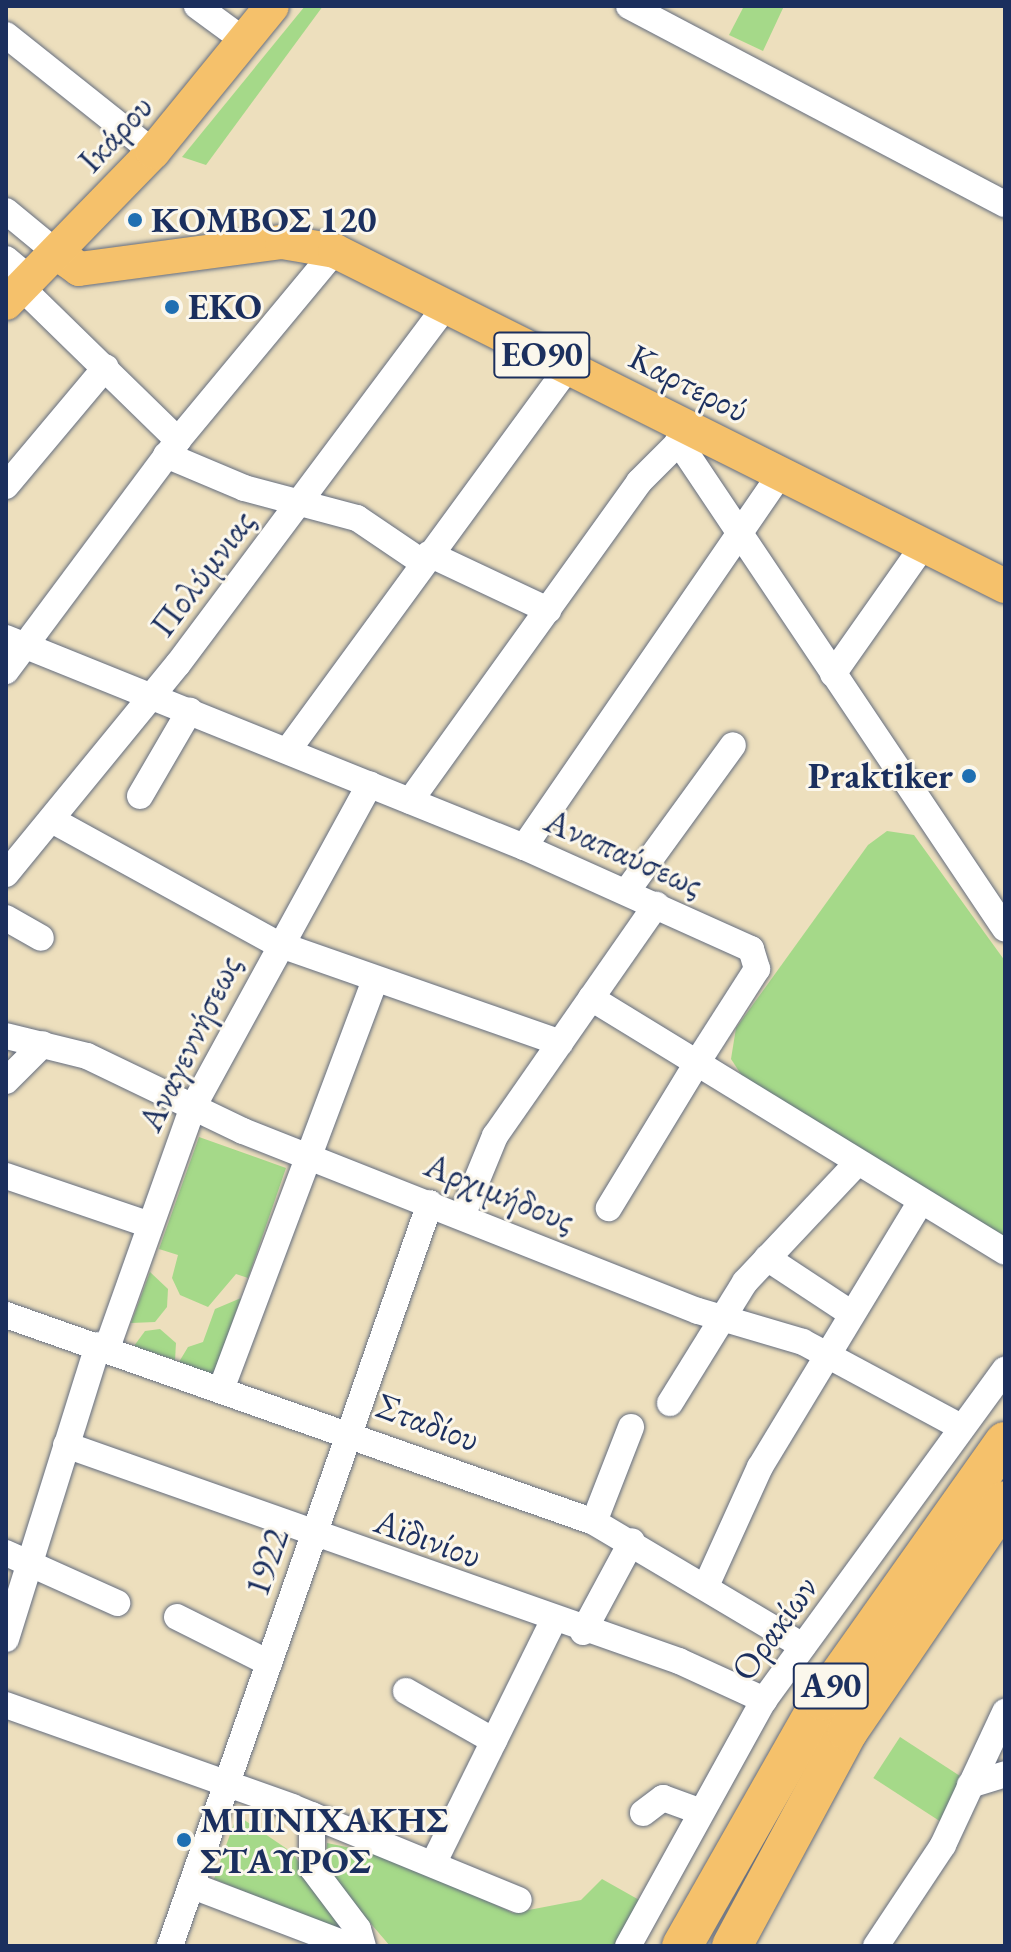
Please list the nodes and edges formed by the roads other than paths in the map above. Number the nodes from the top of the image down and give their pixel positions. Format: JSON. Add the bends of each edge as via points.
{"nodes":[{"id":1,"x":272,"y":6,"type":"edge"},
{"id":2,"x":629,"y":6,"type":"edge"},
{"id":3,"x":202,"y":8,"type":"edge"},
{"id":4,"x":6,"y":35,"type":"edge"},
{"id":5,"x":246,"y":42,"type":"junction"},
{"id":6,"x":153,"y":152,"type":"junction"},
{"id":7,"x":1005,"y":204,"type":"edge"},
{"id":8,"x":6,"y":211,"type":"edge"},
{"id":9,"x":335,"y":251,"type":"junction"},
{"id":10,"x":57,"y":253,"type":"junction"},
{"id":11,"x":16,"y":282,"type":"edge"},
{"id":12,"x":445,"y":307,"type":"junction"},
{"id":13,"x":106,"y":367,"type":"junction"},
{"id":14,"x":568,"y":368,"type":"junction"},
{"id":15,"x":686,"y":435,"type":"junction"},
{"id":16,"x":172,"y":448,"type":"junction"},
{"id":17,"x":780,"y":475,"type":"junction"},
{"id":18,"x":6,"y":486,"type":"edge"},
{"id":19,"x":299,"y":503,"type":"junction"},
{"id":20,"x":738,"y":531,"type":"junction"},
{"id":21,"x":923,"y":546,"type":"junction"},
{"id":22,"x":425,"y":558,"type":"junction"},
{"id":23,"x":1005,"y":586,"type":"edge"},
{"id":24,"x":548,"y":610,"type":"junction"},
{"id":25,"x":18,"y":642,"type":"edge"},
{"id":26,"x":6,"y":671,"type":"edge"},
{"id":27,"x":833,"y":674,"type":"junction"},
{"id":28,"x":154,"y":695,"type":"junction"},
{"id":29,"x":190,"y":710,"type":"junction"},
{"id":30,"x":733,"y":745,"type":"dead end"},
{"id":31,"x":288,"y":750,"type":"junction"},
{"id":32,"x":370,"y":784,"type":"junction"},
{"id":33,"x":140,"y":796,"type":"dead end"},
{"id":34,"x":410,"y":801,"type":"junction"},
{"id":35,"x":52,"y":820,"type":"junction"},
{"id":36,"x":524,"y":847,"type":"junction"},
{"id":37,"x":6,"y":874,"type":"edge"},
{"id":38,"x":627,"y":891,"type":"junction"},
{"id":39,"x":656,"y":905,"type":"junction"},
{"id":40,"x":6,"y":918,"type":"edge"},
{"id":41,"x":1005,"y":929,"type":"edge"},
{"id":42,"x":41,"y":938,"type":"dead end"},
{"id":43,"x":278,"y":944,"type":"junction"},
{"id":44,"x":375,"y":980,"type":"junction"},
{"id":45,"x":591,"y":998,"type":"junction"},
{"id":46,"x":6,"y":1036,"type":"edge"},
{"id":47,"x":560,"y":1043,"type":"junction"},
{"id":48,"x":43,"y":1044,"type":"junction"},
{"id":49,"x":697,"y":1063,"type":"junction"},
{"id":50,"x":6,"y":1081,"type":"edge"},
{"id":51,"x":193,"y":1107,"type":"junction"},
{"id":52,"x":308,"y":1156,"type":"junction"},
{"id":53,"x":857,"y":1163,"type":"junction"},
{"id":54,"x":6,"y":1176,"type":"edge"},
{"id":55,"x":921,"y":1201,"type":"junction"},
{"id":56,"x":430,"y":1203,"type":"junction"},
{"id":57,"x":609,"y":1208,"type":"dead end"},
{"id":58,"x":462,"y":1216,"type":"junction"},
{"id":59,"x":150,"y":1225,"type":"junction"},
{"id":60,"x":1005,"y":1252,"type":"edge"},
{"id":61,"x":767,"y":1258,"type":"junction"},
{"id":62,"x":849,"y":1312,"type":"junction"},
{"id":63,"x":6,"y":1315,"type":"edge"},
{"id":64,"x":719,"y":1318,"type":"junction"},
{"id":65,"x":102,"y":1347,"type":"junction"},
{"id":66,"x":825,"y":1351,"type":"junction"},
{"id":67,"x":1005,"y":1369,"type":"edge"},
{"id":68,"x":222,"y":1387,"type":"junction"},
{"id":69,"x":670,"y":1403,"type":"dead end"},
{"id":70,"x":631,"y":1427,"type":"dead end"},
{"id":71,"x":961,"y":1427,"type":"junction"},
{"id":72,"x":349,"y":1431,"type":"junction"},
{"id":73,"x":1005,"y":1442,"type":"edge"},
{"id":74,"x":66,"y":1445,"type":"junction"},
{"id":75,"x":1005,"y":1501,"type":"edge"},
{"id":76,"x":594,"y":1522,"type":"junction"},
{"id":77,"x":313,"y":1535,"type":"junction"},
{"id":78,"x":632,"y":1541,"type":"junction"},
{"id":79,"x":6,"y":1553,"type":"edge"},
{"id":80,"x":31,"y":1563,"type":"junction"},
{"id":81,"x":706,"y":1586,"type":"junction"},
{"id":82,"x":117,"y":1603,"type":"dead end"},
{"id":83,"x":177,"y":1617,"type":"dead end"},
{"id":84,"x":553,"y":1621,"type":"junction"},
{"id":85,"x":583,"y":1632,"type":"junction"},
{"id":86,"x":6,"y":1639,"type":"edge"},
{"id":87,"x":803,"y":1646,"type":"junction"},
{"id":88,"x":269,"y":1663,"type":"junction"},
{"id":89,"x":406,"y":1691,"type":"dead end"},
{"id":90,"x":764,"y":1700,"type":"junction"},
{"id":91,"x":6,"y":1705,"type":"edge"},
{"id":92,"x":1005,"y":1712,"type":"edge"},
{"id":93,"x":494,"y":1741,"type":"junction"},
{"id":94,"x":1005,"y":1774,"type":"edge"},
{"id":95,"x":229,"y":1783,"type":"junction"},
{"id":96,"x":970,"y":1785,"type":"junction"},
{"id":97,"x":699,"y":1811,"type":"junction"},
{"id":98,"x":643,"y":1813,"type":"dead end"},
{"id":99,"x":312,"y":1815,"type":"junction"},
{"id":100,"x":433,"y":1864,"type":"junction"},
{"id":101,"x":193,"y":1886,"type":"junction"},
{"id":102,"x":519,"y":1900,"type":"dead end"},
{"id":103,"x":170,"y":1946,"type":"edge"},
{"id":104,"x":350,"y":1946,"type":"edge"},
{"id":105,"x":363,"y":1946,"type":"edge"},
{"id":106,"x":628,"y":1946,"type":"edge"},
{"id":107,"x":682,"y":1946,"type":"edge"},
{"id":108,"x":732,"y":1946,"type":"edge"},
{"id":109,"x":876,"y":1946,"type":"edge"}],
"edges":[{"from":1,"to":5,"type":"main road","name":"Ικάρου"},
{"from":2,"to":7,"type":"street"},
{"from":3,"to":5,"type":"street"},
{"from":4,"to":6,"type":"street"},
{"from":5,"to":6,"type":"main road","name":"Ικάρου"},
{"from":6,"to":10,"type":"main road","name":"Ικάρου"},
{"from":8,"to":10,"type":"street"},
{"from":9,"to":10,"type":"main road","name":"Καρτερού","number":"ΕΟ90","via":[[282,242],[79,269]]},
{"from":9,"to":12,"type":"main road","name":"Καρτερού","number":"ΕΟ90"},
{"from":9,"to":16,"type":"street"},
{"from":10,"to":11,"type":"main road","name":"Ικάρου"},
{"from":11,"to":13,"type":"street"},
{"from":12,"to":14,"type":"main road","name":"Καρτερού","number":"ΕΟ90"},
{"from":12,"to":19,"type":"street","name":"Πολύμνιας"},
{"from":13,"to":16,"type":"street"},
{"from":13,"to":18,"type":"street"},
{"from":14,"to":15,"type":"main road","name":"Καρτερού","number":"ΕΟ90"},
{"from":14,"to":22,"type":"street"},
{"from":15,"to":17,"type":"main road","name":"Καρτερού","number":"ΕΟ90"},
{"from":15,"to":20,"type":"street"},
{"from":15,"to":24,"type":"street","via":[[639,482]]},
{"from":16,"to":19,"type":"street"},
{"from":16,"to":25,"type":"street"},
{"from":17,"to":20,"type":"street"},
{"from":17,"to":21,"type":"main road","name":"Καρτερού","number":"ΕΟ90"},
{"from":19,"to":22,"type":"street","via":[[357,518]]},
{"from":19,"to":28,"type":"street","name":"Πολύμνιας"},
{"from":20,"to":27,"type":"street"},
{"from":20,"to":36,"type":"street"},
{"from":21,"to":23,"type":"main road","name":"Καρτερού","number":"ΕΟ90"},
{"from":21,"to":27,"type":"street"},
{"from":22,"to":24,"type":"street"},
{"from":22,"to":31,"type":"street"},
{"from":24,"to":34,"type":"street"},
{"from":25,"to":26,"type":"street"},
{"from":25,"to":28,"type":"street","name":"Αναπαύσεως"},
{"from":27,"to":41,"type":"street"},
{"from":28,"to":29,"type":"street","name":"Αναπαύσεως"},
{"from":28,"to":35,"type":"street","name":"Πολύμνιας"},
{"from":29,"to":31,"type":"street","name":"Αναπαύσεως"},
{"from":29,"to":33,"type":"street"},
{"from":30,"to":38,"type":"street"},
{"from":31,"to":32,"type":"street","name":"Αναπαύσεως"},
{"from":32,"to":34,"type":"street","name":"Αναπαύσεως"},
{"from":32,"to":43,"type":"street","name":"Αναγεννήσεως"},
{"from":34,"to":36,"type":"street","name":"Αναπαύσεως"},
{"from":35,"to":37,"type":"street","name":"Πολύμνιας"},
{"from":35,"to":43,"type":"street"},
{"from":36,"to":38,"type":"street","name":"Αναπαύσεως"},
{"from":38,"to":39,"type":"street","name":"Αναπαύσεως"},
{"from":39,"to":45,"type":"street"},
{"from":39,"to":49,"type":"street","name":"Αναπαύσεως","via":[[751,949],[759,963]]},
{"from":40,"to":42,"type":"street"},
{"from":43,"to":44,"type":"street"},
{"from":43,"to":51,"type":"street","name":"Αναγεννήσεως"},
{"from":44,"to":47,"type":"street"},
{"from":44,"to":52,"type":"street"},
{"from":45,"to":47,"type":"street"},
{"from":45,"to":49,"type":"street"},
{"from":46,"to":48,"type":"street","name":"Αρχιμήδους"},
{"from":47,"to":58,"type":"street","via":[[495,1136]]},
{"from":48,"to":50,"type":"street"},
{"from":48,"to":51,"type":"street","name":"Αρχιμήδους","via":[[87,1056]]},
{"from":49,"to":53,"type":"street"},
{"from":49,"to":57,"type":"street"},
{"from":51,"to":52,"type":"street","name":"Αρχιμήδους"},
{"from":51,"to":59,"type":"street","name":"Αναγεννήσεως"},
{"from":52,"to":56,"type":"street","name":"Αρχιμήδους"},
{"from":52,"to":68,"type":"street"},
{"from":53,"to":55,"type":"street"},
{"from":53,"to":61,"type":"street"},
{"from":54,"to":59,"type":"street"},
{"from":55,"to":60,"type":"street"},
{"from":55,"to":62,"type":"street"},
{"from":56,"to":58,"type":"street","name":"Αρχιμήδους"},
{"from":56,"to":72,"type":"street","name":"1922"},
{"from":58,"to":64,"type":"street","name":"Αρχιμήδους"},
{"from":59,"to":65,"type":"street","name":"Αναγεννήσεως"},
{"from":61,"to":62,"type":"street"},
{"from":61,"to":64,"type":"street"},
{"from":62,"to":66,"type":"street"},
{"from":63,"to":65,"type":"street","name":"Σταδίου"},
{"from":64,"to":66,"type":"street","name":"Αρχιμήδους"},
{"from":64,"to":69,"type":"street"},
{"from":65,"to":68,"type":"street","name":"Σταδίου"},
{"from":65,"to":74,"type":"street","name":"Αναγεννήσεως"},
{"from":66,"to":71,"type":"street","name":"Αρχιμήδους"},
{"from":66,"to":81,"type":"street","via":[[760,1467]]},
{"from":67,"to":71,"type":"street","name":"Ορακίων"},
{"from":68,"to":72,"type":"street","name":"Σταδίου"},
{"from":70,"to":76,"type":"street"},
{"from":71,"to":87,"type":"street","name":"Ορακίων"},
{"from":72,"to":76,"type":"street","name":"Σταδίου"},
{"from":72,"to":77,"type":"street","name":"1922"},
{"from":73,"to":107,"type":"highway","number":"Α90","via":[[822,1700]]},
{"from":74,"to":77,"type":"street","name":"Αϊδινίου"},
{"from":74,"to":80,"type":"street","name":"Αναγεννήσεως"},
{"from":75,"to":108,"type":"highway","number":"Α90","via":[[836,1751]]},
{"from":76,"to":78,"type":"street","name":"Σταδίου"},
{"from":77,"to":84,"type":"street","name":"Αϊδινίου"},
{"from":77,"to":88,"type":"street","name":"1922"},
{"from":78,"to":81,"type":"street","name":"Σταδίου"},
{"from":78,"to":85,"type":"street"},
{"from":79,"to":80,"type":"street"},
{"from":80,"to":82,"type":"street"},
{"from":80,"to":86,"type":"street","name":"Αναγεννήσεως"},
{"from":81,"to":87,"type":"street","name":"Σταδίου"},
{"from":83,"to":88,"type":"street"},
{"from":84,"to":85,"type":"street","name":"Αϊδινίου"},
{"from":84,"to":93,"type":"street"},
{"from":85,"to":90,"type":"street","name":"Αϊδινίου","via":[[679,1661]]},
{"from":87,"to":90,"type":"street","name":"Ορακίων"},
{"from":88,"to":95,"type":"street","name":"1922"},
{"from":89,"to":93,"type":"street"},
{"from":90,"to":97,"type":"street","name":"Ορακίων"},
{"from":91,"to":95,"type":"street"},
{"from":92,"to":96,"type":"street"},
{"from":93,"to":100,"type":"street"},
{"from":94,"to":96,"type":"street"},
{"from":95,"to":99,"type":"street"},
{"from":95,"to":101,"type":"street","name":"1922"},
{"from":96,"to":109,"type":"street","via":[[943,1845]]},
{"from":97,"to":98,"type":"street","via":[[663,1798]]},
{"from":97,"to":106,"type":"street","name":"Ορακίων"},
{"from":99,"to":100,"type":"street"},
{"from":99,"to":105,"type":"street","via":[[312,1868]]},
{"from":100,"to":102,"type":"street"},
{"from":101,"to":103,"type":"street","name":"1922"},
{"from":101,"to":104,"type":"street"}]}
